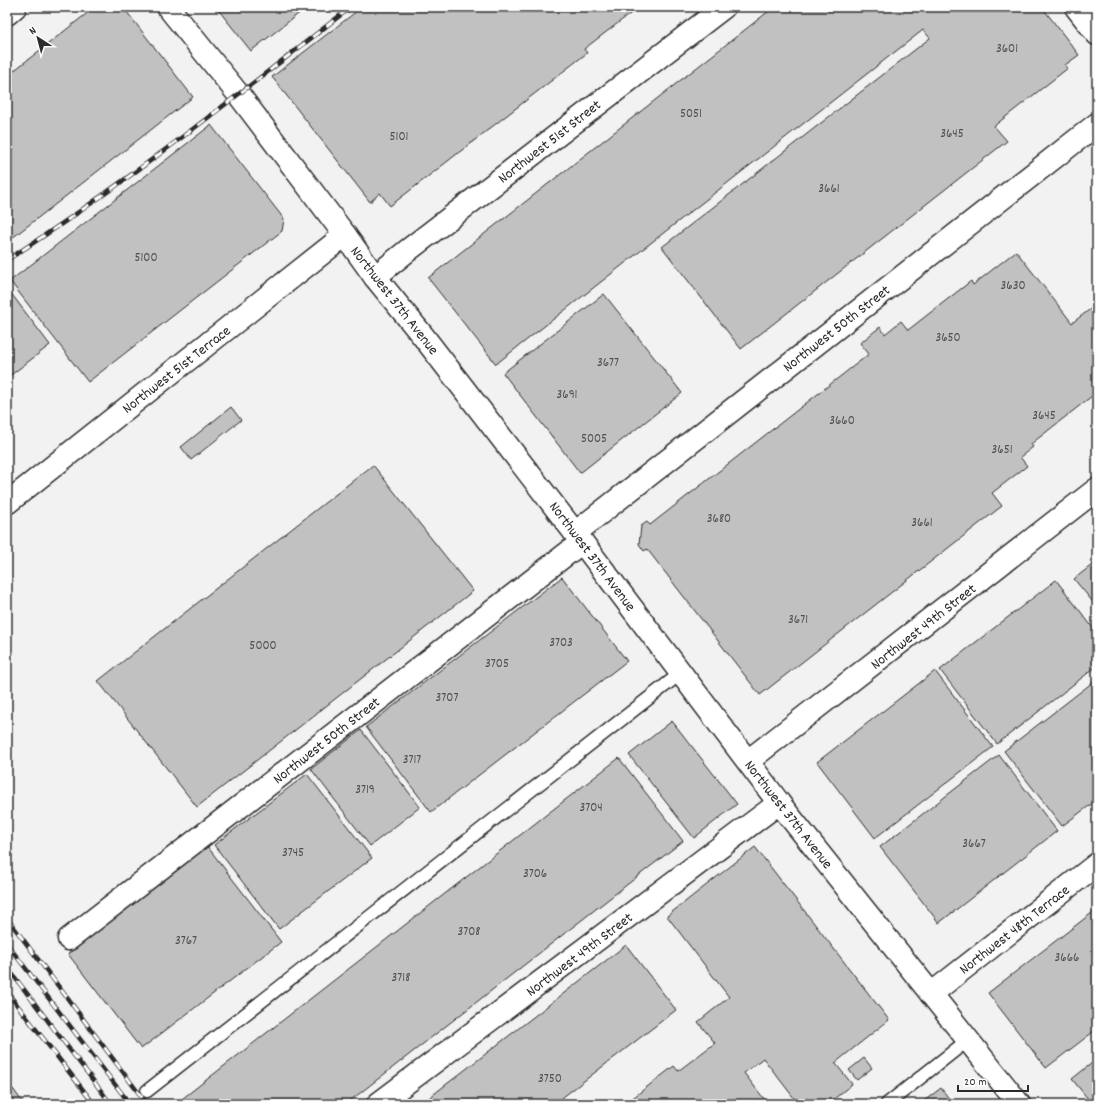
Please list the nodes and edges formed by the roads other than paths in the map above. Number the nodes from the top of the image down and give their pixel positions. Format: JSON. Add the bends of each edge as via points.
{"nodes":[{"id":1,"x":15,"y":7,"type":"edge"},
{"id":2,"x":168,"y":7,"type":"edge"},
{"id":3,"x":724,"y":7,"type":"edge"},
{"id":4,"x":1076,"y":7,"type":"edge"},
{"id":5,"x":7,"y":14,"type":"edge"},
{"id":6,"x":1097,"y":34,"type":"edge"},
{"id":7,"x":1097,"y":124,"type":"edge"},
{"id":8,"x":345,"y":235,"type":"junction"},
{"id":9,"x":375,"y":277,"type":"junction"},
{"id":10,"x":1097,"y":489,"type":"edge"},
{"id":11,"x":7,"y":503,"type":"edge"},
{"id":12,"x":579,"y":537,"type":"junction"},
{"id":13,"x":681,"y":673,"type":"junction"},
{"id":14,"x":748,"y":761,"type":"junction"},
{"id":15,"x":779,"y":803,"type":"junction"},
{"id":16,"x":1097,"y":864,"type":"edge"},
{"id":17,"x":69,"y":939,"type":"dead end"},
{"id":18,"x":932,"y":994,"type":"junction"},
{"id":19,"x":968,"y":1040,"type":"junction"},
{"id":20,"x":147,"y":1091,"type":"dead end"},
{"id":21,"x":378,"y":1104,"type":"edge"},
{"id":22,"x":887,"y":1104,"type":"edge"},
{"id":23,"x":1019,"y":1104,"type":"edge"}],
"edges":[{"from":1,"to":5,"type":"street"},
{"from":2,"to":8,"type":"street","name":"Northwest 37th Avenue","via":[[239,95]]},
{"from":3,"to":9,"type":"street","name":"Northwest 51st Street"},
{"from":4,"to":6,"type":"street"},
{"from":7,"to":12,"type":"street","name":"Northwest 50th Street"},
{"from":8,"to":9,"type":"street","name":"Northwest 37th Avenue"},
{"from":8,"to":11,"type":"street","name":"Northwest 51st Terrace"},
{"from":9,"to":12,"type":"street","name":"Northwest 37th Avenue"},
{"from":10,"to":14,"type":"street","name":"Northwest 49th Street"},
{"from":12,"to":13,"type":"street","name":"Northwest 37th Avenue"},
{"from":12,"to":17,"type":"street","name":"Northwest 50th Street"},
{"from":13,"to":14,"type":"street","name":"Northwest 37th Avenue"},
{"from":13,"to":20,"type":"lane"},
{"from":14,"to":15,"type":"street","name":"Northwest 37th Avenue"},
{"from":15,"to":18,"type":"street","name":"Northwest 37th Avenue"},
{"from":15,"to":21,"type":"street","name":"Northwest 49th Street"},
{"from":16,"to":18,"type":"street","name":"Northwest 48th Terrace"},
{"from":18,"to":19,"type":"street","name":"Northwest 37th Avenue"},
{"from":19,"to":22,"type":"lane"},
{"from":19,"to":23,"type":"street","name":"Northwest 37th Avenue"}]}
